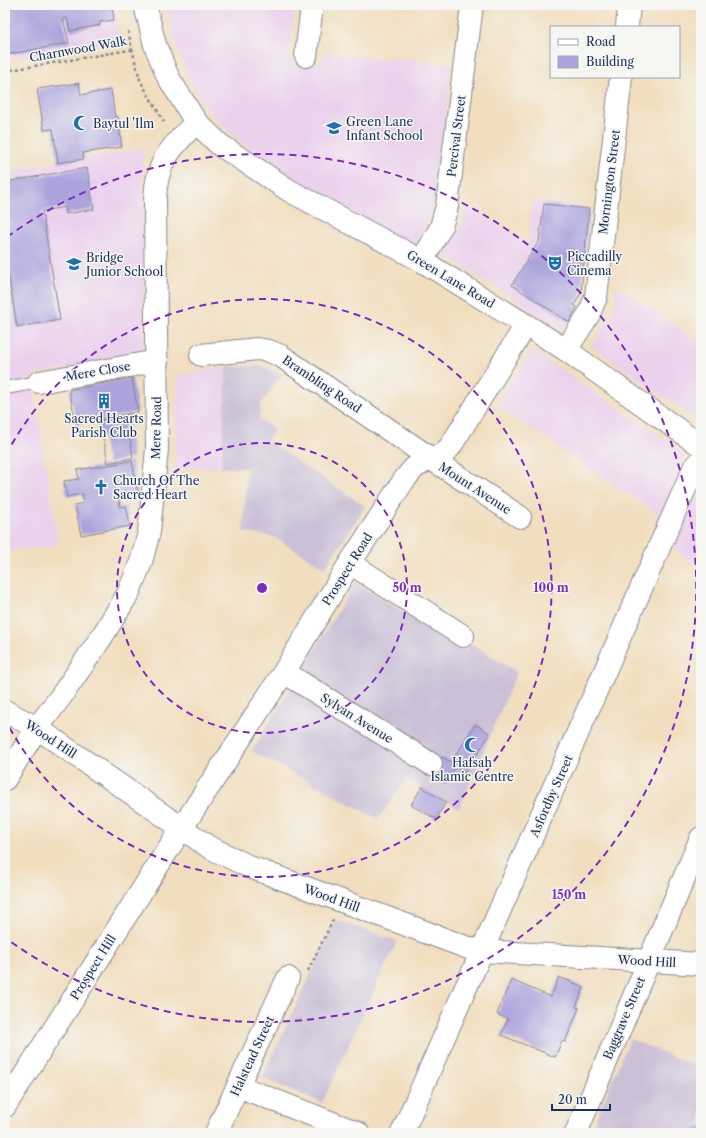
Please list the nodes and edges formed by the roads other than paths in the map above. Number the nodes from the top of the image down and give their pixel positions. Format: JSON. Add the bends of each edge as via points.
{"nodes":[{"id":1,"x":146,"y":5,"type":"edge"},
{"id":2,"x":312,"y":5,"type":"edge"},
{"id":3,"x":472,"y":5,"type":"edge"},
{"id":4,"x":629,"y":5,"type":"edge"},
{"id":5,"x":627,"y":26,"type":"edge"},
{"id":6,"x":306,"y":56,"type":"dead end"},
{"id":7,"x":621,"y":78,"type":"edge"},
{"id":8,"x":196,"y":122,"type":"junction"},
{"id":9,"x":422,"y":261,"type":"junction"},
{"id":10,"x":526,"y":325,"type":"junction"},
{"id":11,"x":566,"y":350,"type":"junction"},
{"id":12,"x":201,"y":354,"type":"dead end"},
{"id":13,"x":157,"y":361,"type":"junction"},
{"id":14,"x":39,"y":382,"type":"joint"},
{"id":15,"x":5,"y":388,"type":"edge"},
{"id":16,"x":701,"y":446,"type":"edge"},
{"id":17,"x":430,"y":458,"type":"junction"},
{"id":18,"x":701,"y":461,"type":"edge"},
{"id":19,"x":520,"y":517,"type":"dead end"},
{"id":20,"x":350,"y":563,"type":"junction"},
{"id":21,"x":463,"y":636,"type":"dead end"},
{"id":22,"x":284,"y":672,"type":"junction"},
{"id":23,"x":5,"y":711,"type":"edge"},
{"id":24,"x":37,"y":728,"type":"junction"},
{"id":25,"x":431,"y":764,"type":"dead end"},
{"id":26,"x":5,"y":779,"type":"edge"},
{"id":27,"x":181,"y":829,"type":"junction"},
{"id":28,"x":701,"y":838,"type":"edge"},
{"id":29,"x":483,"y":951,"type":"junction"},
{"id":30,"x":648,"y":961,"type":"junction"},
{"id":31,"x":701,"y":964,"type":"edge"},
{"id":32,"x":288,"y":978,"type":"dead end"},
{"id":33,"x":238,"y":1086,"type":"junction"},
{"id":34,"x":5,"y":1106,"type":"edge"},
{"id":35,"x":216,"y":1133,"type":"edge"},
{"id":36,"x":358,"y":1133,"type":"edge"},
{"id":37,"x":402,"y":1133,"type":"edge"},
{"id":38,"x":576,"y":1133,"type":"edge"}],
"edges":[{"from":1,"to":8,"type":"street","name":"Green Lane Road","via":[[154,45],[168,77]]},
{"from":2,"to":6,"type":"street"},
{"from":3,"to":9,"type":"street","name":"Percival Street","via":[[448,206],[441,228]]},
{"from":4,"to":5,"type":"street"},
{"from":7,"to":11,"type":"street","name":"Mornington Street","via":[[596,297],[589,314]]},
{"from":8,"to":9,"type":"street","name":"Green Lane Road","via":[[220,145],[290,191]]},
{"from":8,"to":13,"type":"street","name":"Mere Road","via":[[166,156],[159,168],[156,181]]},
{"from":9,"to":10,"type":"street","name":"Green Lane Road"},
{"from":10,"to":11,"type":"street","name":"Green Lane Road"},
{"from":10,"to":17,"type":"street","name":"Prospect Road","via":[[450,446],[442,455]]},
{"from":11,"to":16,"type":"street","name":"Green Lane Road"},
{"from":12,"to":17,"type":"street","name":"Brambling Road","via":[[257,349],[281,356]]},
{"from":13,"to":14,"type":"street","name":"Mere Close"},
{"from":13,"to":24,"type":"street","name":"Mere Road","via":[[156,449],[149,532],[141,562],[128,594],[101,638]]},
{"from":14,"to":15,"type":"lane"},
{"from":17,"to":19,"type":"street","name":"Mount Avenue"},
{"from":17,"to":20,"type":"street","name":"Prospect Road","via":[[414,468],[404,480]]},
{"from":18,"to":29,"type":"street","name":"Asfordby Street","via":[[694,468]]},
{"from":20,"to":21,"type":"street"},
{"from":20,"to":22,"type":"street","name":"Prospect Road"},
{"from":22,"to":25,"type":"street","name":"Sylvan Avenue"},
{"from":22,"to":27,"type":"street","name":"Prospect Road"},
{"from":23,"to":24,"type":"street","name":"Wood Hill"},
{"from":24,"to":26,"type":"street","name":"Mere Road"},
{"from":24,"to":27,"type":"street","name":"Wood Hill"},
{"from":27,"to":29,"type":"street","name":"Wood Hill","via":[[209,847],[250,867]]},
{"from":27,"to":34,"type":"street","name":"Prospect Hill"},
{"from":28,"to":30,"type":"street","name":"Baggrave Street"},
{"from":29,"to":30,"type":"street","name":"Wood Hill"},
{"from":29,"to":37,"type":"street","name":"Asfordby Street"},
{"from":30,"to":31,"type":"street","name":"Wood Hill"},
{"from":30,"to":38,"type":"street","name":"Baggrave Street"},
{"from":32,"to":33,"type":"street","name":"Halstead Street"},
{"from":33,"to":35,"type":"street","name":"Halstead Street"},
{"from":33,"to":36,"type":"street"}]}
